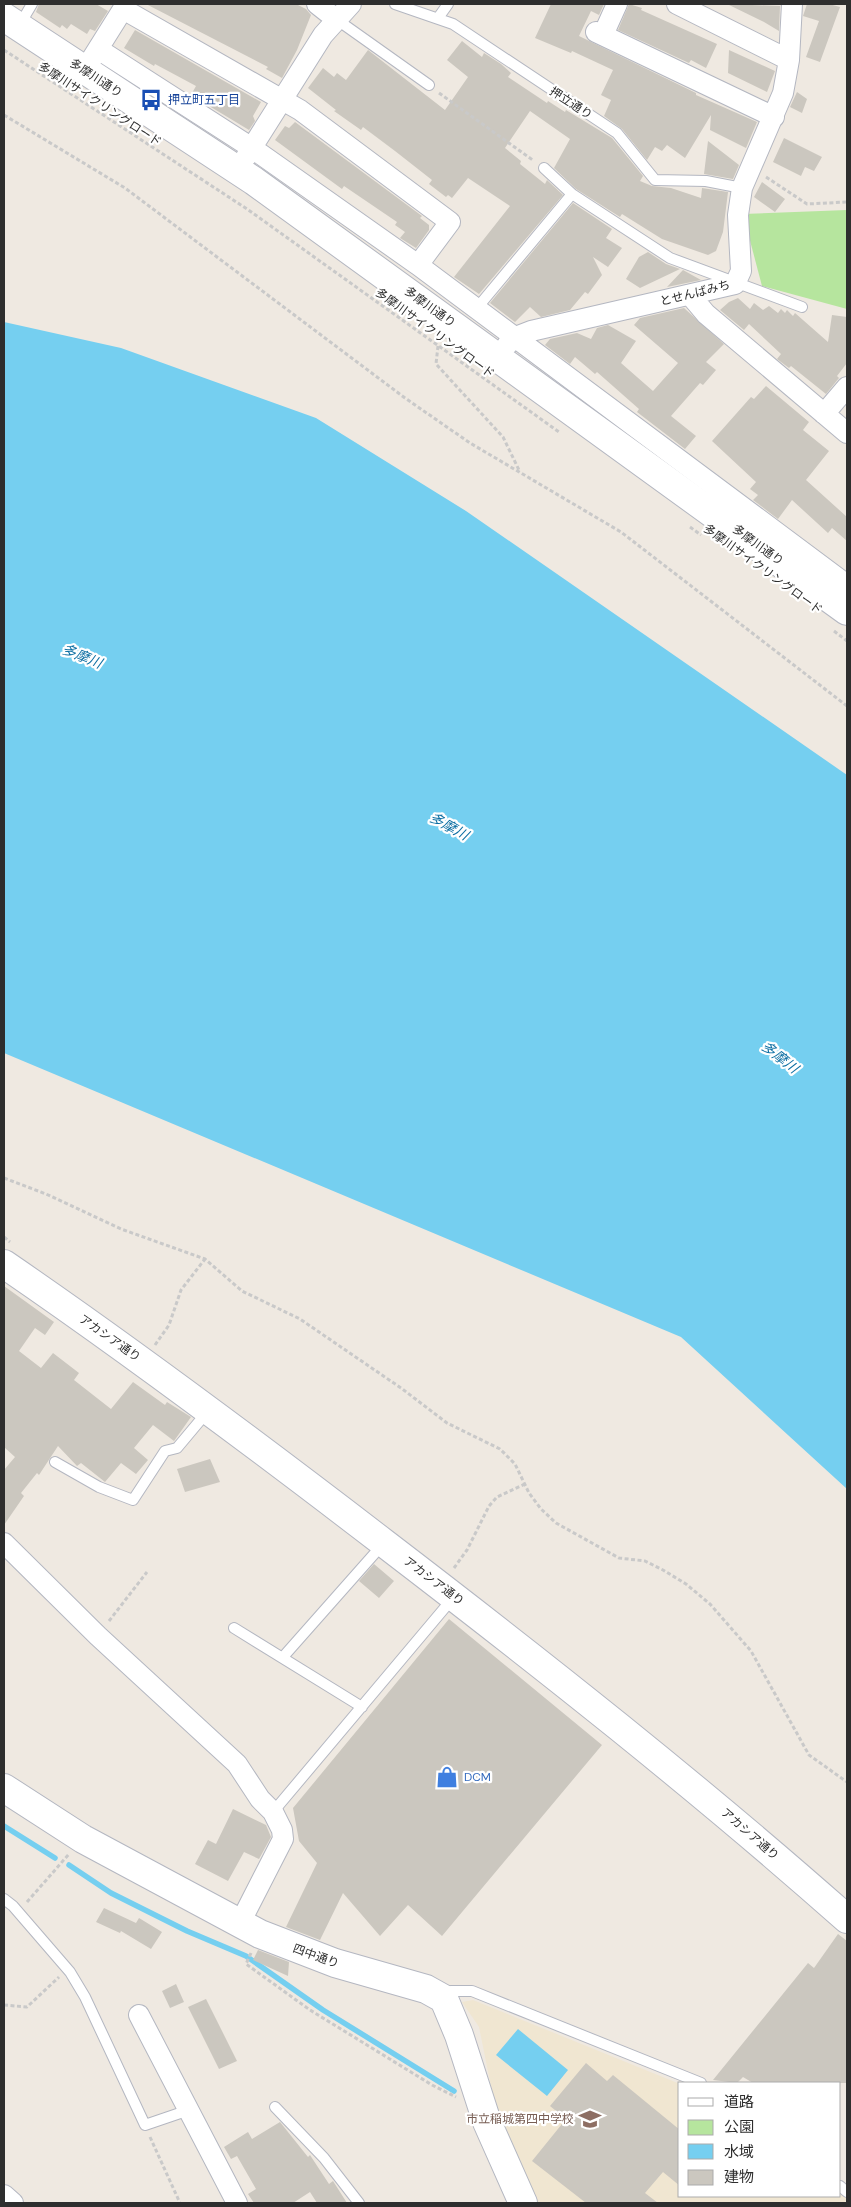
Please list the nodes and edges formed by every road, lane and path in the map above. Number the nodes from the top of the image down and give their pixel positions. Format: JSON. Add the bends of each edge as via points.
{"nodes":[{"id":1,"x":317,"y":4,"type":"edge"},
{"id":2,"x":351,"y":4,"type":"edge"},
{"id":3,"x":395,"y":4,"type":"edge"},
{"id":4,"x":448,"y":4,"type":"edge"},
{"id":5,"x":617,"y":4,"type":"edge"},
{"id":6,"x":676,"y":4,"type":"edge"},
{"id":7,"x":792,"y":4,"type":"edge"},
{"id":8,"x":18,"y":16,"type":"edge"},
{"id":9,"x":438,"y":18,"type":"junction"},
{"id":10,"x":336,"y":19,"type":"junction"},
{"id":11,"x":4,"y":50,"type":"edge"},
{"id":12,"x":91,"y":60,"type":"junction"},
{"id":13,"x":789,"y":60,"type":"junction"},
{"id":14,"x":429,"y":85,"type":"joint"},
{"id":15,"x":284,"y":99,"type":"junction"},
{"id":16,"x":4,"y":116,"type":"edge"},
{"id":17,"x":774,"y":117,"type":"junction"},
{"id":18,"x":245,"y":159,"type":"junction"},
{"id":19,"x":754,"y":166,"type":"junction"},
{"id":20,"x":544,"y":168,"type":"joint"},
{"id":21,"x":742,"y":188,"type":"junction"},
{"id":22,"x":572,"y":194,"type":"junction"},
{"id":23,"x":847,"y":202,"type":"edge"},
{"id":24,"x":418,"y":265,"type":"junction"},
{"id":25,"x":735,"y":284,"type":"junction"},
{"id":26,"x":690,"y":295,"type":"junction"},
{"id":27,"x":802,"y":307,"type":"dead end"},
{"id":28,"x":477,"y":308,"type":"junction"},
{"id":29,"x":438,"y":346,"type":"junction"},
{"id":30,"x":505,"y":347,"type":"junction"},
{"id":31,"x":847,"y":387,"type":"edge"},
{"id":32,"x":824,"y":414,"type":"junction"},
{"id":33,"x":847,"y":433,"type":"edge"},
{"id":34,"x":564,"y":436,"type":"dead end"},
{"id":35,"x":520,"y":471,"type":"junction"},
{"id":36,"x":688,"y":526,"type":"dead end"},
{"id":37,"x":704,"y":537,"type":"dead end"},
{"id":38,"x":847,"y":585,"type":"edge"},
{"id":39,"x":839,"y":619,"type":"edge"},
{"id":40,"x":847,"y":641,"type":"edge"},
{"id":41,"x":847,"y":706,"type":"edge"},
{"id":42,"x":4,"y":1178,"type":"edge"},
{"id":43,"x":204,"y":1260,"type":"junction"},
{"id":44,"x":4,"y":1264,"type":"edge"},
{"id":45,"x":155,"y":1345,"type":"dead end"},
{"id":46,"x":209,"y":1410,"type":"junction"},
{"id":47,"x":55,"y":1462,"type":"dead end"},
{"id":48,"x":525,"y":1484,"type":"junction"},
{"id":49,"x":4,"y":1543,"type":"edge"},
{"id":50,"x":384,"y":1543,"type":"junction"},
{"id":51,"x":454,"y":1568,"type":"dead end"},
{"id":52,"x":148,"y":1572,"type":"dead end"},
{"id":53,"x":454,"y":1596,"type":"junction"},
{"id":54,"x":234,"y":1628,"type":"dead end"},
{"id":55,"x":98,"y":1636,"type":"junction"},
{"id":56,"x":283,"y":1657,"type":"junction"},
{"id":57,"x":362,"y":1707,"type":"junction"},
{"id":58,"x":847,"y":1782,"type":"edge"},
{"id":59,"x":4,"y":1788,"type":"edge"},
{"id":60,"x":273,"y":1812,"type":"junction"},
{"id":61,"x":83,"y":1838,"type":"junction"},
{"id":62,"x":4,"y":1899,"type":"edge"},
{"id":63,"x":18,"y":1912,"type":"junction"},
{"id":64,"x":847,"y":1918,"type":"edge"},
{"id":65,"x":240,"y":1923,"type":"junction"},
{"id":66,"x":251,"y":1954,"type":"dead end"},
{"id":67,"x":67,"y":1969,"type":"junction"},
{"id":68,"x":438,"y":1995,"type":"junction"},
{"id":69,"x":4,"y":2006,"type":"edge"},
{"id":70,"x":139,"y":2015,"type":"dead end"},
{"id":71,"x":699,"y":2082,"type":"edge"},
{"id":72,"x":462,"y":2100,"type":"dead end"},
{"id":73,"x":275,"y":2107,"type":"dead end"},
{"id":74,"x":189,"y":2110,"type":"junction"},
{"id":75,"x":144,"y":2125,"type":"junction"},
{"id":76,"x":4,"y":2195,"type":"edge"},
{"id":77,"x":13,"y":2203,"type":"edge"},
{"id":78,"x":180,"y":2203,"type":"edge"},
{"id":79,"x":237,"y":2203,"type":"edge"},
{"id":80,"x":359,"y":2203,"type":"edge"},
{"id":81,"x":523,"y":2203,"type":"edge"}],
"edges":[{"from":1,"to":10,"type":"street"},
{"from":2,"to":10,"type":"street"},
{"from":3,"to":9,"type":"lane","name":"押立通り"},
{"from":4,"to":9,"type":"lane"},
{"from":5,"to":17,"type":"street","via":[[600,33]]},
{"from":6,"to":13,"type":"street"},
{"from":7,"to":13,"type":"street","name":"とせんばみち"},
{"from":8,"to":12,"type":"street","name":"多摩川通り"},
{"from":9,"to":21,"type":"lane","name":"押立通り","via":[[453,24],[617,133],[655,180],[706,181]]},
{"from":10,"to":14,"type":"lane"},
{"from":10,"to":15,"type":"street"},
{"from":11,"to":29,"type":"path","name":"多摩川サイクリングロード","via":[[242,206]]},
{"from":12,"to":15,"type":"street","via":[[123,9]]},
{"from":12,"to":18,"type":"street","name":"多摩川通り"},
{"from":13,"to":17,"type":"street","name":"とせんばみち"},
{"from":14,"to":20,"type":"path"},
{"from":15,"to":18,"type":"street"},
{"from":15,"to":24,"type":"street","via":[[450,222]]},
{"from":16,"to":35,"type":"path","via":[[125,188],[405,398],[470,443]]},
{"from":17,"to":19,"type":"street","name":"とせんばみち"},
{"from":18,"to":24,"type":"street"},
{"from":18,"to":30,"type":"street","name":"多摩川通り"},
{"from":19,"to":21,"type":"street","name":"とせんばみち"},
{"from":19,"to":23,"type":"path","via":[[807,204]]},
{"from":20,"to":22,"type":"lane"},
{"from":21,"to":25,"type":"street","name":"とせんばみち","via":[[738,215],[740,271]]},
{"from":22,"to":25,"type":"lane","via":[[670,258]]},
{"from":22,"to":28,"type":"lane"},
{"from":24,"to":28,"type":"street"},
{"from":25,"to":26,"type":"street","name":"とせんばみち"},
{"from":25,"to":27,"type":"lane"},
{"from":26,"to":30,"type":"street","name":"とせんばみち","via":[[531,331]]},
{"from":26,"to":32,"type":"street","via":[[706,314]]},
{"from":28,"to":30,"type":"street"},
{"from":29,"to":34,"type":"path","name":"多摩川サイクリングロード"},
{"from":29,"to":35,"type":"path","via":[[436,364],[504,436]]},
{"from":30,"to":38,"type":"street"},
{"from":30,"to":39,"type":"street","name":"多摩川通り"},
{"from":31,"to":32,"type":"street"},
{"from":32,"to":33,"type":"street"},
{"from":35,"to":41,"type":"path","via":[[621,532]]},
{"from":36,"to":37,"type":"path","name":"多摩川サイクリングロード"},
{"from":39,"to":40,"type":"path","name":"多摩川サイクリングロード"},
{"from":42,"to":43,"type":"path"},
{"from":43,"to":45,"type":"path","via":[[182,1290],[169,1325]]},
{"from":43,"to":48,"type":"path","via":[[252,1298],[304,1322],[447,1422],[500,1449],[515,1464]]},
{"from":44,"to":46,"type":"street","name":"アカシア通り"},
{"from":46,"to":47,"type":"lane","via":[[177,1448],[165,1450],[133,1500],[99,1487]]},
{"from":46,"to":50,"type":"street","name":"アカシア通り"},
{"from":48,"to":51,"type":"path","via":[[497,1497],[489,1506]]},
{"from":48,"to":58,"type":"path","via":[[541,1509],[556,1523],[619,1558],[645,1561],[663,1570],[710,1604],[751,1651],[810,1755]]},
{"from":49,"to":55,"type":"street"},
{"from":50,"to":53,"type":"street","name":"アカシア通り"},
{"from":50,"to":56,"type":"lane"},
{"from":52,"to":55,"type":"path"},
{"from":53,"to":57,"type":"lane"},
{"from":53,"to":64,"type":"street","name":"アカシア通り","via":[[683,1777]]},
{"from":54,"to":56,"type":"lane"},
{"from":55,"to":60,"type":"street","via":[[237,1764],[260,1799]]},
{"from":56,"to":57,"type":"lane"},
{"from":57,"to":60,"type":"lane"},
{"from":59,"to":61,"type":"street","name":"四中通り"},
{"from":60,"to":65,"type":"street","via":[[282,1830],[282,1838]]},
{"from":61,"to":63,"type":"path"},
{"from":61,"to":65,"type":"street","name":"四中通り"},
{"from":62,"to":63,"type":"lane"},
{"from":63,"to":67,"type":"lane"},
{"from":65,"to":68,"type":"street","name":"四中通り","via":[[335,1964]]},
{"from":66,"to":72,"type":"path","via":[[246,1964],[310,2010]]},
{"from":67,"to":69,"type":"path","via":[[27,2007]]},
{"from":67,"to":75,"type":"lane","via":[[85,1997]]},
{"from":68,"to":71,"type":"lane","via":[[472,1991]]},
{"from":68,"to":81,"type":"street","via":[[452,2014],[487,2122]]},
{"from":70,"to":74,"type":"street"},
{"from":73,"to":80,"type":"lane","via":[[324,2158]]},
{"from":74,"to":75,"type":"lane"},
{"from":74,"to":79,"type":"street"},
{"from":75,"to":78,"type":"path"},
{"from":76,"to":77,"type":"street"}]}
